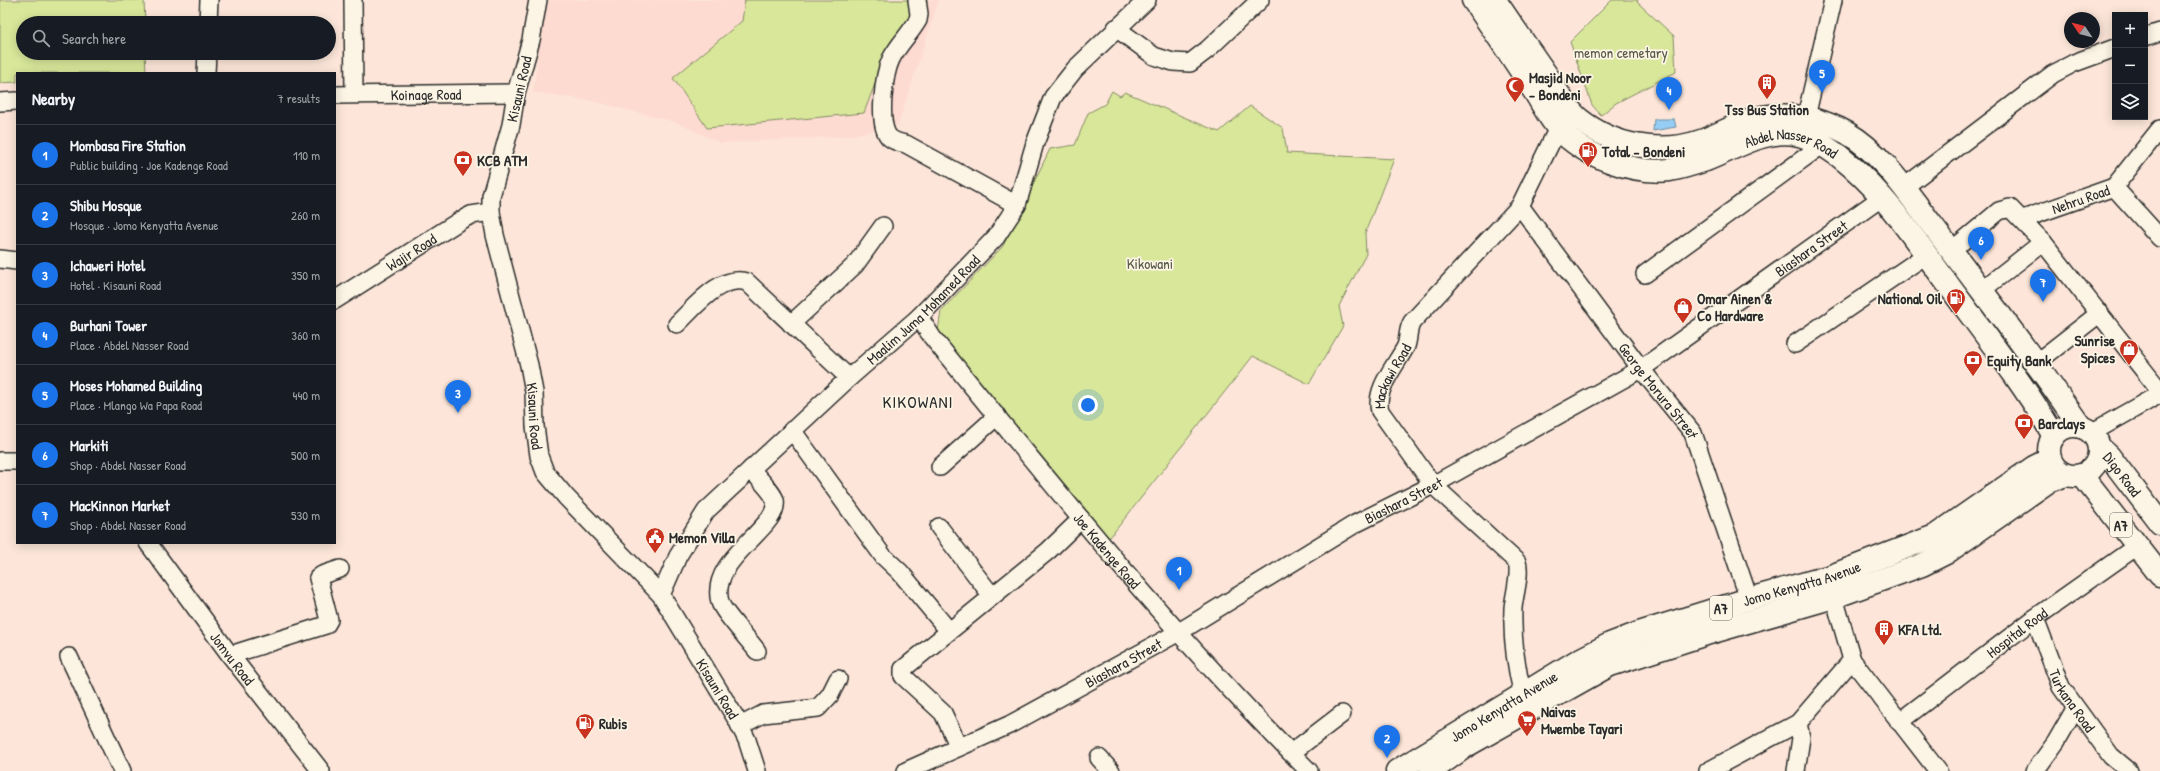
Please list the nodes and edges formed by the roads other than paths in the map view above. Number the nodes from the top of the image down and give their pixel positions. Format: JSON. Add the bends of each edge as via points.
{"nodes":[{"id":1,"x":209,"y":0,"type":"edge"},
{"id":2,"x":353,"y":0,"type":"edge"},
{"id":3,"x":538,"y":0,"type":"edge"},
{"id":4,"x":917,"y":0,"type":"edge"},
{"id":5,"x":1147,"y":0,"type":"edge"},
{"id":6,"x":1260,"y":0,"type":"edge"},
{"id":7,"x":1473,"y":0,"type":"edge"},
{"id":8,"x":1495,"y":0,"type":"edge"},
{"id":9,"x":1833,"y":0,"type":"edge"},
{"id":10,"x":208,"y":16,"type":"edge"},
{"id":11,"x":1116,"y":28,"type":"junction"},
{"id":12,"x":2160,"y":32,"type":"edge"},
{"id":13,"x":2148,"y":36,"type":"edge"},
{"id":14,"x":2112,"y":49,"type":"edge"},
{"id":15,"x":206,"y":60,"type":"edge"},
{"id":16,"x":206,"y":72,"type":"edge"},
{"id":17,"x":516,"y":93,"type":"junction"},
{"id":18,"x":354,"y":94,"type":"junction"},
{"id":19,"x":336,"y":95,"type":"edge"},
{"id":20,"x":0,"y":102,"type":"edge"},
{"id":21,"x":16,"y":102,"type":"edge"},
{"id":22,"x":1806,"y":117,"type":"junction"},
{"id":23,"x":1558,"y":128,"type":"junction"},
{"id":24,"x":2160,"y":129,"type":"edge"},
{"id":25,"x":1822,"y":145,"type":"junction"},
{"id":26,"x":2114,"y":187,"type":"junction"},
{"id":27,"x":1903,"y":188,"type":"junction"},
{"id":28,"x":1882,"y":198,"type":"junction"},
{"id":29,"x":1017,"y":205,"type":"junction"},
{"id":30,"x":1520,"y":206,"type":"junction"},
{"id":31,"x":491,"y":212,"type":"junction"},
{"id":32,"x":2023,"y":219,"type":"junction"},
{"id":33,"x":883,"y":226,"type":"dead end"},
{"id":34,"x":2160,"y":238,"type":"edge"},
{"id":35,"x":2043,"y":242,"type":"junction"},
{"id":36,"x":1951,"y":250,"type":"junction"},
{"id":37,"x":1926,"y":255,"type":"junction"},
{"id":38,"x":0,"y":259,"type":"edge"},
{"id":39,"x":16,"y":261,"type":"edge"},
{"id":40,"x":1645,"y":274,"type":"dead end"},
{"id":41,"x":1982,"y":290,"type":"junction"},
{"id":42,"x":336,"y":299,"type":"edge"},
{"id":43,"x":2100,"y":313,"type":"junction"},
{"id":44,"x":919,"y":317,"type":"junction"},
{"id":45,"x":677,"y":324,"type":"dead end"},
{"id":46,"x":791,"y":324,"type":"junction"},
{"id":47,"x":1795,"y":344,"type":"dead end"},
{"id":48,"x":2036,"y":363,"type":"junction"},
{"id":49,"x":1641,"y":369,"type":"junction"},
{"id":50,"x":849,"y":378,"type":"junction"},
{"id":51,"x":2160,"y":392,"type":"edge"},
{"id":52,"x":997,"y":416,"type":"junction"},
{"id":53,"x":792,"y":430,"type":"junction"},
{"id":54,"x":2054,"y":436,"type":"junction"},
{"id":55,"x":2090,"y":436,"type":"junction"},
{"id":56,"x":2050,"y":459,"type":"junction"},
{"id":57,"x":0,"y":461,"type":"edge"},
{"id":58,"x":16,"y":461,"type":"edge"},
{"id":59,"x":940,"y":467,"type":"dead end"},
{"id":60,"x":751,"y":469,"type":"junction"},
{"id":61,"x":2074,"y":475,"type":"junction"},
{"id":62,"x":1433,"y":485,"type":"junction"},
{"id":63,"x":1081,"y":519,"type":"junction"},
{"id":64,"x":2160,"y":523,"type":"edge"},
{"id":65,"x":939,"y":527,"type":"dead end"},
{"id":66,"x":149,"y":544,"type":"edge"},
{"id":67,"x":2137,"y":546,"type":"junction"},
{"id":68,"x":340,"y":569,"type":"dead end"},
{"id":69,"x":2160,"y":575,"type":"edge"},
{"id":70,"x":661,"y":595,"type":"junction"},
{"id":71,"x":992,"y":596,"type":"junction"},
{"id":72,"x":1834,"y":597,"type":"junction"},
{"id":73,"x":1749,"y":599,"type":"junction"},
{"id":74,"x":2035,"y":618,"type":"junction"},
{"id":75,"x":949,"y":632,"type":"junction"},
{"id":76,"x":1179,"y":632,"type":"junction"},
{"id":77,"x":757,"y":651,"type":"dead end"},
{"id":78,"x":230,"y":654,"type":"junction"},
{"id":79,"x":69,"y":656,"type":"dead end"},
{"id":80,"x":1852,"y":660,"type":"junction"},
{"id":81,"x":838,"y":679,"type":"dead end"},
{"id":82,"x":1523,"y":695,"type":"junction"},
{"id":83,"x":2075,"y":709,"type":"junction"},
{"id":84,"x":1342,"y":714,"type":"dead end"},
{"id":85,"x":1900,"y":722,"type":"junction"},
{"id":86,"x":1798,"y":723,"type":"junction"},
{"id":87,"x":740,"y":726,"type":"junction"},
{"id":88,"x":960,"y":747,"type":"junction"},
{"id":89,"x":1291,"y":753,"type":"junction"},
{"id":90,"x":1099,"y":758,"type":"dead end"},
{"id":91,"x":122,"y":771,"type":"edge"},
{"id":92,"x":321,"y":771,"type":"edge"},
{"id":93,"x":757,"y":771,"type":"edge"},
{"id":94,"x":906,"y":771,"type":"edge"},
{"id":95,"x":1111,"y":771,"type":"edge"},
{"id":96,"x":1309,"y":771,"type":"edge"},
{"id":97,"x":1398,"y":771,"type":"edge"},
{"id":98,"x":1431,"y":771,"type":"edge"},
{"id":99,"x":1708,"y":771,"type":"edge"},
{"id":100,"x":1796,"y":771,"type":"edge"},
{"id":101,"x":1938,"y":771,"type":"edge"},
{"id":102,"x":2035,"y":771,"type":"edge"},
{"id":103,"x":2129,"y":771,"type":"edge"}],
"edges":[{"from":1,"to":10,"type":"street"},
{"from":2,"to":18,"type":"street"},
{"from":3,"to":17,"type":"street","name":"Kisauni Road","via":[[531,40]]},
{"from":4,"to":29,"type":"street","via":[[920,14],[918,20],[890,60],[883,110],[883,125],[886,132],[895,141],[906,144]]},
{"from":5,"to":11,"type":"street","name":"Maalim Juma Mohamed Road"},
{"from":6,"to":11,"type":"street","via":[[1208,50],[1190,63],[1173,62],[1154,56]]},
{"from":7,"to":23,"type":"main road","name":"Abdel Nasser Road"},
{"from":8,"to":22,"type":"main road","name":"Abdel Nasser Road","via":[[1577,117],[1621,141],[1639,146],[1669,148],[1700,141],[1760,117]]},
{"from":9,"to":22,"type":"street"},
{"from":11,"to":29,"type":"street","name":"Maalim Juma Mohamed Road","via":[[1075,69],[1053,97],[1035,143]]},
{"from":12,"to":13,"type":"street"},
{"from":14,"to":27,"type":"street","via":[[2053,74]]},
{"from":15,"to":16,"type":"street"},
{"from":17,"to":18,"type":"street","name":"Koinage Road"},
{"from":17,"to":31,"type":"street","name":"Kisauni Road","via":[[511,125],[491,196]]},
{"from":18,"to":19,"type":"street","name":"Koinage Road"},
{"from":20,"to":21,"type":"street"},
{"from":22,"to":27,"type":"main road","name":"Abdel Nasser Road","via":[[1848,133],[1864,145]]},
{"from":23,"to":25,"type":"main road","name":"Abdel Nasser Road","via":[[1583,148],[1607,160],[1648,170],[1672,170],[1768,136],[1799,135]]},
{"from":23,"to":30,"type":"street","name":"Mackawi Road"},
{"from":24,"to":26,"type":"street","name":"Nehru Road"},
{"from":25,"to":28,"type":"main road","name":"Abdel Nasser Road","via":[[1851,166]]},
{"from":25,"to":40,"type":"street"},
{"from":26,"to":32,"type":"street","name":"Nehru Road"},
{"from":26,"to":34,"type":"street"},
{"from":27,"to":36,"type":"main road","name":"Abdel Nasser Road"},
{"from":28,"to":37,"type":"main road","name":"Abdel Nasser Road"},
{"from":28,"to":49,"type":"street","name":"Biashara Street"},
{"from":29,"to":44,"type":"street","name":"Maalim Juma Mohamed Road","via":[[996,237]]},
{"from":30,"to":49,"type":"street","name":"George Morura Street"},
{"from":30,"to":62,"type":"street","name":"Mackawi Road","via":[[1412,322],[1406,344],[1380,396],[1380,411]]},
{"from":31,"to":42,"type":"street","name":"Wajir Road","via":[[471,215],[461,220]]},
{"from":31,"to":70,"type":"street","name":"Kisauni Road","via":[[529,365],[536,405],[537,446],[541,464],[566,497]]},
{"from":32,"to":35,"type":"street"},
{"from":32,"to":36,"type":"street","via":[[2010,208],[2002,208]]},
{"from":33,"to":46,"type":"street","via":[[855,265]]},
{"from":35,"to":41,"type":"street"},
{"from":35,"to":43,"type":"street"},
{"from":36,"to":41,"type":"main road","name":"Abdel Nasser Road"},
{"from":37,"to":47,"type":"street"},
{"from":37,"to":54,"type":"main road","name":"Abdel Nasser Road","via":[[2024,387]]},
{"from":38,"to":39,"type":"street"},
{"from":41,"to":48,"type":"main road","name":"Abdel Nasser Road"},
{"from":43,"to":48,"type":"street"},
{"from":43,"to":51,"type":"street"},
{"from":44,"to":50,"type":"street","name":"Maalim Juma Mohamed Road"},
{"from":44,"to":52,"type":"street","name":"Joe Kadenge Road"},
{"from":45,"to":46,"type":"street","via":[[712,291],[733,280],[747,282]]},
{"from":46,"to":50,"type":"street"},
{"from":48,"to":55,"type":"main road","name":"Abdel Nasser Road"},
{"from":49,"to":62,"type":"street","name":"Biashara Street"},
{"from":49,"to":73,"type":"street","name":"George Morura Street","via":[[1693,433]]},
{"from":50,"to":53,"type":"street","name":"Maalim Juma Mohamed Road"},
{"from":51,"to":55,"type":"street"},
{"from":52,"to":59,"type":"street"},
{"from":52,"to":63,"type":"street","name":"Joe Kadenge Road"},
{"from":53,"to":60,"type":"street","name":"Maalim Juma Mohamed Road"},
{"from":53,"to":75,"type":"street","via":[[883,556],[900,572]]},
{"from":54,"to":55,"type":"main road","via":[[2061,429],[2071,426]]},
{"from":54,"to":56,"type":"main road","via":[[2050,443]]},
{"from":55,"to":61,"type":"main road","via":[[2095,464],[2090,470]]},
{"from":55,"to":64,"type":"main road","name":"Digo Road","number":"A7","via":[[2110,456]]},
{"from":56,"to":61,"type":"main road","via":[[2053,466]]},
{"from":56,"to":73,"type":"main road","name":"Jomo Kenyatta Avenue","number":"A7","via":[[2034,467],[1935,536],[1921,543],[1831,576]]},
{"from":57,"to":58,"type":"street"},
{"from":60,"to":70,"type":"street","name":"Maalim Juma Mohamed Road","via":[[706,511],[678,556]]},
{"from":60,"to":77,"type":"street","via":[[775,499],[775,508],[772,518],[753,535],[732,560],[719,583],[720,603]]},
{"from":61,"to":67,"type":"main road","name":"Digo Road","number":"A7"},
{"from":61,"to":72,"type":"main road","name":"Jomo Kenyatta Avenue","number":"A7","via":[[2049,481],[1946,553]]},
{"from":62,"to":76,"type":"street","name":"Biashara Street","via":[[1355,524]]},
{"from":62,"to":82,"type":"street","name":"Mackawi Road","via":[[1517,562],[1513,610],[1518,677]]},
{"from":63,"to":71,"type":"street","via":[[1048,551]]},
{"from":63,"to":76,"type":"street","name":"Joe Kadenge Road"},
{"from":65,"to":71,"type":"street"},
{"from":66,"to":78,"type":"street","name":"Jomvu Road"},
{"from":67,"to":69,"type":"main road","name":"Digo Road","number":"A7"},
{"from":67,"to":74,"type":"street","name":"Hospital Road"},
{"from":68,"to":78,"type":"street","via":[[318,578],[329,620],[326,625]]},
{"from":70,"to":87,"type":"street","name":"Kisauni Road"},
{"from":71,"to":75,"type":"street"},
{"from":72,"to":80,"type":"street"},
{"from":72,"to":98,"type":"main road","name":"Jomo Kenyatta Avenue","number":"A7","via":[[1610,665],[1466,746]]},
{"from":73,"to":82,"type":"main road","name":"Jomo Kenyatta Avenue","number":"A7","via":[[1610,644]]},
{"from":74,"to":83,"type":"street","name":"Turkana Road","via":[[2061,687]]},
{"from":74,"to":85,"type":"street","name":"Hospital Road"},
{"from":75,"to":88,"type":"street","via":[[902,672],[903,676],[940,709]]},
{"from":76,"to":88,"type":"street","name":"Biashara Street","via":[[1009,725]]},
{"from":76,"to":89,"type":"street","name":"Joe Kadenge Road","via":[[1204,663]]},
{"from":78,"to":92,"type":"street","name":"Jomvu Road"},
{"from":79,"to":91,"type":"street"},
{"from":80,"to":85,"type":"street"},
{"from":80,"to":86,"type":"street"},
{"from":81,"to":87,"type":"street","via":[[830,695],[818,708],[763,714]]},
{"from":82,"to":97,"type":"main road","name":"Jomo Kenyatta Avenue","number":"A7"},
{"from":83,"to":102,"type":"street"},
{"from":83,"to":103,"type":"street","name":"Turkana Road","via":[[2111,756]]},
{"from":84,"to":89,"type":"street"},
{"from":85,"to":101,"type":"street"},
{"from":86,"to":99,"type":"street"},
{"from":86,"to":100,"type":"street","via":[[1801,738]]},
{"from":87,"to":93,"type":"street","name":"Kisauni Road"},
{"from":88,"to":94,"type":"street","name":"Biashara Street"},
{"from":89,"to":96,"type":"street","name":"Joe Kadenge Road"},
{"from":90,"to":95,"type":"street"}]}
